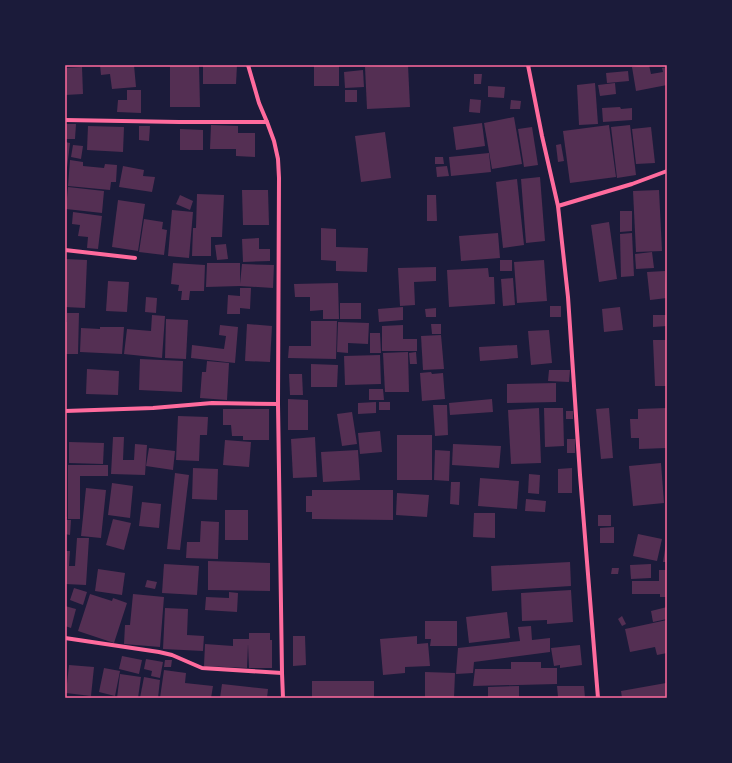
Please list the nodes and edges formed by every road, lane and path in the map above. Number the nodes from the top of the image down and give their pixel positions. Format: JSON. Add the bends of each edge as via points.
{"nodes":[{"id":1,"x":248,"y":65,"type":"edge"},
{"id":2,"x":528,"y":65,"type":"edge"},
{"id":3,"x":65,"y":120,"type":"edge"},
{"id":4,"x":267,"y":122,"type":"junction"},
{"id":5,"x":667,"y":171,"type":"edge"},
{"id":6,"x":558,"y":206,"type":"junction"},
{"id":7,"x":65,"y":250,"type":"edge"},
{"id":8,"x":135,"y":258,"type":"dead end"},
{"id":9,"x":278,"y":404,"type":"junction"},
{"id":10,"x":65,"y":411,"type":"edge"},
{"id":11,"x":65,"y":638,"type":"edge"},
{"id":12,"x":282,"y":673,"type":"junction"},
{"id":13,"x":283,"y":698,"type":"edge"},
{"id":14,"x":598,"y":698,"type":"edge"}],
"edges":[{"from":1,"to":4,"type":"street"},
{"from":2,"to":6,"type":"street"},
{"from":3,"to":4,"type":"street"},
{"from":4,"to":9,"type":"street","via":[[278,159],[279,178]]},
{"from":5,"to":6,"type":"street"},
{"from":6,"to":14,"type":"street","via":[[568,297]]},
{"from":7,"to":8,"type":"street"},
{"from":9,"to":10,"type":"street","via":[[212,403]]},
{"from":9,"to":12,"type":"street"},
{"from":11,"to":12,"type":"street","via":[[159,652],[202,668]]},
{"from":12,"to":13,"type":"street"}]}
